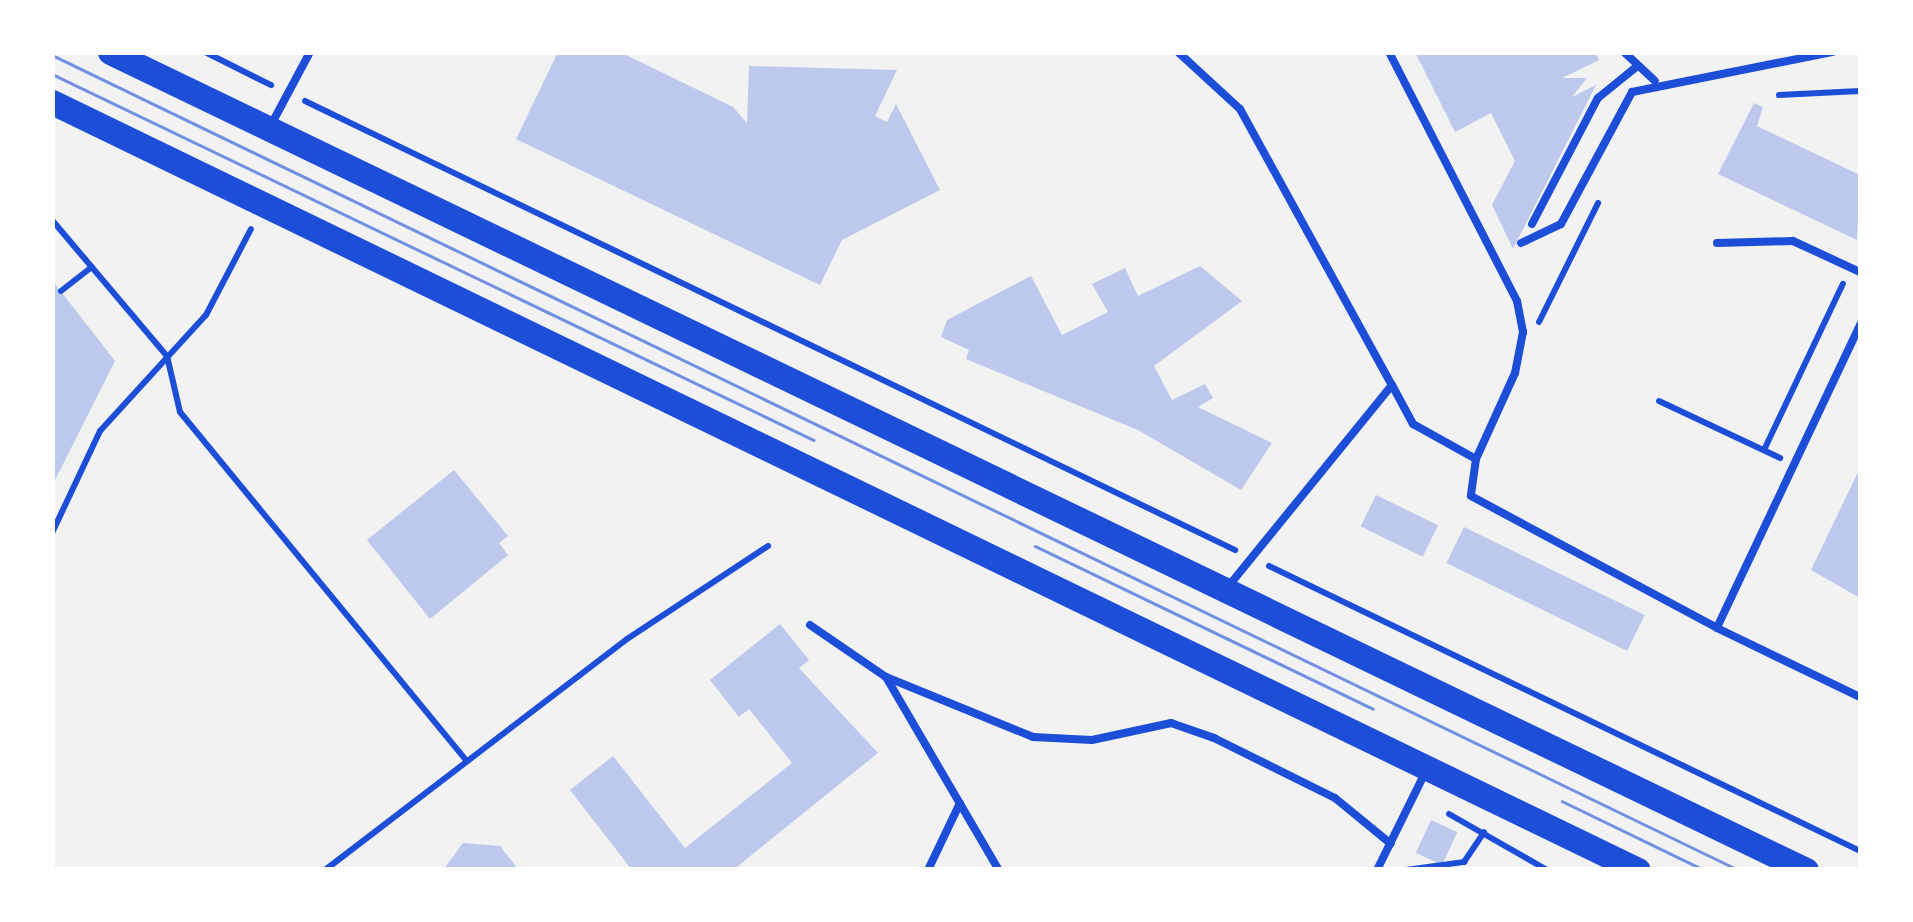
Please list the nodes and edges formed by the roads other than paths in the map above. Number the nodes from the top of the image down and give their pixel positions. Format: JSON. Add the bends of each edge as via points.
{"nodes":[{"id":1,"x":110,"y":52,"type":"edge"},
{"id":2,"x":310,"y":52,"type":"edge"},
{"id":3,"x":1178,"y":52,"type":"edge"},
{"id":4,"x":1389,"y":52,"type":"edge"},
{"id":5,"x":1624,"y":52,"type":"edge"},
{"id":6,"x":1834,"y":52,"type":"edge"},
{"id":7,"x":1636,"y":67,"type":"junction"},
{"id":8,"x":1656,"y":81,"type":"junction"},
{"id":9,"x":52,"y":102,"type":"edge"},
{"id":10,"x":269,"y":129,"type":"junction"},
{"id":11,"x":1532,"y":224,"type":"dead end"},
{"id":12,"x":1521,"y":243,"type":"dead end"},
{"id":13,"x":1716,"y":243,"type":"dead end"},
{"id":14,"x":1860,"y":272,"type":"edge"},
{"id":15,"x":1860,"y":325,"type":"edge"},
{"id":16,"x":1392,"y":385,"type":"junction"},
{"id":17,"x":1476,"y":459,"type":"junction"},
{"id":18,"x":1226,"y":591,"type":"junction"},
{"id":19,"x":810,"y":625,"type":"dead end"},
{"id":20,"x":1718,"y":628,"type":"junction"},
{"id":21,"x":886,"y":677,"type":"junction"},
{"id":22,"x":1860,"y":697,"type":"edge"},
{"id":23,"x":1428,"y":768,"type":"junction"},
{"id":24,"x":960,"y":803,"type":"junction"},
{"id":25,"x":1390,"y":844,"type":"junction"},
{"id":26,"x":928,"y":870,"type":"edge"},
{"id":27,"x":999,"y":870,"type":"edge"},
{"id":28,"x":1377,"y":870,"type":"edge"},
{"id":29,"x":1638,"y":870,"type":"edge"},
{"id":30,"x":1806,"y":870,"type":"edge"}],
"edges":[{"from":1,"to":10,"type":"main road"},
{"from":2,"to":10,"type":"lane"},
{"from":3,"to":16,"type":"lane","via":[[1240,109]]},
{"from":4,"to":17,"type":"lane","via":[[1516,301],[1523,332],[1516,374]]},
{"from":5,"to":7,"type":"lane"},
{"from":6,"to":8,"type":"lane","via":[[1782,56],[1762,73]]},
{"from":7,"to":8,"type":"lane"},
{"from":7,"to":11,"type":"lane","via":[[1598,98]]},
{"from":8,"to":12,"type":"lane","via":[[1625,100],[1561,224]]},
{"from":9,"to":23,"type":"main road"},
{"from":10,"to":18,"type":"main road"},
{"from":13,"to":14,"type":"lane","via":[[1793,242]]},
{"from":15,"to":20,"type":"lane"},
{"from":16,"to":17,"type":"lane","via":[[1413,424]]},
{"from":16,"to":18,"type":"lane"},
{"from":17,"to":20,"type":"lane","via":[[1471,496]]},
{"from":18,"to":30,"type":"main road"},
{"from":19,"to":21,"type":"lane"},
{"from":20,"to":22,"type":"lane"},
{"from":21,"to":24,"type":"lane"},
{"from":21,"to":25,"type":"lane","via":[[1033,737],[1092,740],[1171,724],[1214,738],[1335,798]]},
{"from":23,"to":25,"type":"lane"},
{"from":23,"to":29,"type":"main road"},
{"from":24,"to":26,"type":"lane"},
{"from":24,"to":27,"type":"lane"},
{"from":25,"to":28,"type":"lane"}]}
